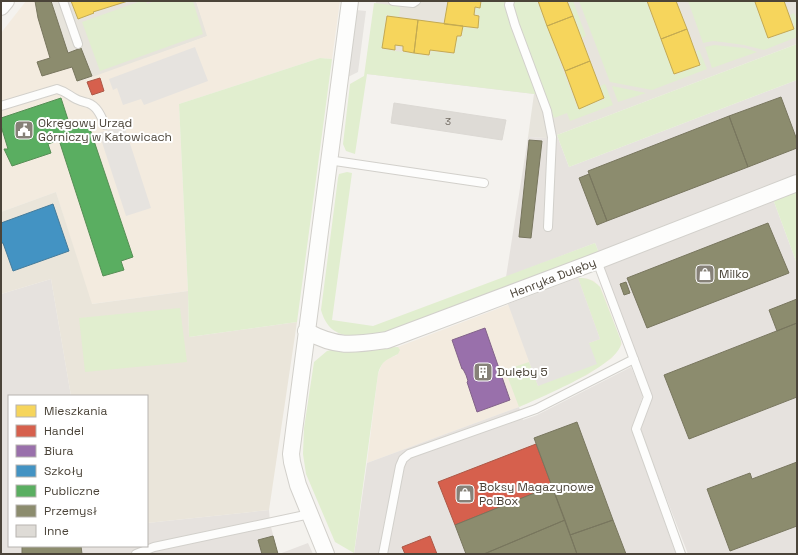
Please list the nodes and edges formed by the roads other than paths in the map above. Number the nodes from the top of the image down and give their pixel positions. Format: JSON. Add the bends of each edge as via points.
{"nodes":[{"id":1,"x":6,"y":1,"type":"edge"},
{"id":2,"x":63,"y":1,"type":"edge"},
{"id":3,"x":350,"y":1,"type":"edge"},
{"id":4,"x":393,"y":1,"type":"edge"},
{"id":5,"x":416,"y":1,"type":"edge"},
{"id":6,"x":510,"y":1,"type":"edge"},
{"id":7,"x":1,"y":7,"type":"edge"},
{"id":8,"x":78,"y":44,"type":"dead end"},
{"id":9,"x":1,"y":106,"type":"edge"},
{"id":10,"x":105,"y":125,"type":"dead end"},
{"id":11,"x":328,"y":160,"type":"junction"},
{"id":12,"x":484,"y":183,"type":"dead end"},
{"id":13,"x":797,"y":183,"type":"edge"},
{"id":14,"x":548,"y":227,"type":"dead end"},
{"id":15,"x":597,"y":261,"type":"junction"},
{"id":16,"x":306,"y":331,"type":"junction"},
{"id":17,"x":634,"y":359,"type":"junction"},
{"id":18,"x":310,"y":514,"type":"junction"},
{"id":19,"x":136,"y":554,"type":"edge"},
{"id":20,"x":326,"y":554,"type":"edge"},
{"id":21,"x":383,"y":554,"type":"edge"},
{"id":22,"x":681,"y":554,"type":"edge"}],
"edges":[{"from":1,"to":7,"type":"street"},
{"from":2,"to":8,"type":"lane"},
{"from":3,"to":11,"type":"street"},
{"from":4,"to":5,"type":"lane"},
{"from":6,"to":14,"type":"lane","via":[[514,25],[547,112],[552,137]]},
{"from":9,"to":10,"type":"lane","via":[[57,89],[89,103],[100,114]]},
{"from":11,"to":12,"type":"lane"},
{"from":11,"to":16,"type":"street"},
{"from":13,"to":15,"type":"street","name":"Henryka Dulęby"},
{"from":15,"to":16,"type":"street","name":"Henryka Dulęby","via":[[387,340],[357,345],[333,343]]},
{"from":15,"to":17,"type":"lane"},
{"from":16,"to":18,"type":"street","via":[[292,462]]},
{"from":17,"to":21,"type":"lane","via":[[536,409],[409,454],[400,466]]},
{"from":17,"to":22,"type":"lane","via":[[648,397],[636,429]]},
{"from":18,"to":19,"type":"lane","via":[[154,547]]},
{"from":18,"to":20,"type":"street"}]}
